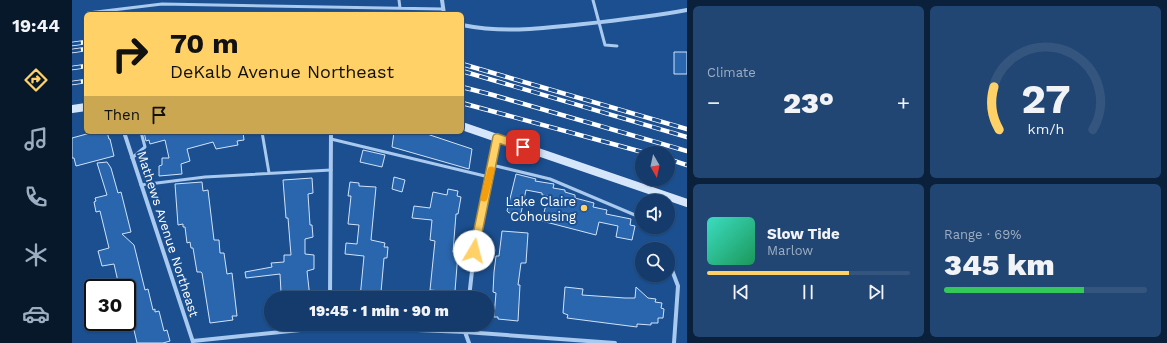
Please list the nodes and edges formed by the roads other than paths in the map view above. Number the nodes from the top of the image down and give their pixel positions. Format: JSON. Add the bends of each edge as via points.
{"nodes":[{"id":1,"x":242,"y":0,"type":"edge"},
{"id":2,"x":399,"y":0,"type":"edge"},
{"id":3,"x":442,"y":0,"type":"edge"},
{"id":4,"x":593,"y":0,"type":"edge"},
{"id":5,"x":241,"y":5,"type":"junction"},
{"id":6,"x":400,"y":8,"type":"junction"},
{"id":7,"x":443,"y":9,"type":"junction"},
{"id":8,"x":687,"y":10,"type":"edge"},
{"id":9,"x":96,"y":12,"type":"edge"},
{"id":10,"x":444,"y":12,"type":"edge"},
{"id":11,"x":600,"y":22,"type":"junction"},
{"id":12,"x":464,"y":25,"type":"edge"},
{"id":13,"x":617,"y":46,"type":"dead end"},
{"id":14,"x":84,"y":107,"type":"edge"},
{"id":15,"x":72,"y":109,"type":"edge"},
{"id":16,"x":464,"y":127,"type":"edge"},
{"id":17,"x":125,"y":134,"type":"edge"},
{"id":18,"x":142,"y":134,"type":"edge"},
{"id":19,"x":262,"y":134,"type":"edge"},
{"id":20,"x":332,"y":134,"type":"edge"},
{"id":21,"x":497,"y":138,"type":"junction"},
{"id":22,"x":331,"y":139,"type":"junction"},
{"id":23,"x":132,"y":158,"type":"junction"},
{"id":24,"x":492,"y":165,"type":"junction"},
{"id":25,"x":331,"y":170,"type":"junction"},
{"id":26,"x":269,"y":173,"type":"junction"},
{"id":27,"x":489,"y":177,"type":"junction"},
{"id":28,"x":141,"y":185,"type":"junction"},
{"id":29,"x":687,"y":203,"type":"edge"},
{"id":30,"x":635,"y":215,"type":"edge"},
{"id":31,"x":675,"y":278,"type":"edge"},
{"id":32,"x":330,"y":291,"type":"edge"},
{"id":33,"x":470,"y":291,"type":"edge"},
{"id":34,"x":282,"y":331,"type":"edge"},
{"id":35,"x":441,"y":331,"type":"edge"},
{"id":36,"x":465,"y":332,"type":"junction"},
{"id":37,"x":193,"y":342,"type":"edge"},
{"id":38,"x":469,"y":343,"type":"edge"},
{"id":39,"x":616,"y":343,"type":"edge"},
{"id":40,"x":674,"y":343,"type":"edge"}],
"edges":[{"from":1,"to":5,"type":"lane"},
{"from":2,"to":6,"type":"lane"},
{"from":3,"to":7,"type":"street"},
{"from":4,"to":11,"type":"lane"},
{"from":5,"to":6,"type":"lane"},
{"from":5,"to":9,"type":"lane","via":[[162,4]]},
{"from":6,"to":7,"type":"lane"},
{"from":7,"to":10,"type":"street"},
{"from":8,"to":11,"type":"street"},
{"from":11,"to":12,"type":"street","via":[[516,31]]},
{"from":11,"to":13,"type":"lane","via":[[605,45]]},
{"from":14,"to":15,"type":"main road"},
{"from":16,"to":21,"type":"main road"},
{"from":17,"to":23,"type":"street","name":"Mathews Avenue Northeast"},
{"from":18,"to":23,"type":"lane","via":[[146,147]]},
{"from":19,"to":26,"type":"lane"},
{"from":20,"to":22,"type":"street"},
{"from":21,"to":24,"type":"street"},
{"from":21,"to":29,"type":"main road"},
{"from":22,"to":25,"type":"street"},
{"from":22,"to":27,"type":"lane"},
{"from":23,"to":28,"type":"street","name":"Mathews Avenue Northeast"},
{"from":24,"to":27,"type":"street"},
{"from":24,"to":30,"type":"lane","via":[[550,179]]},
{"from":25,"to":26,"type":"lane"},
{"from":25,"to":32,"type":"street"},
{"from":26,"to":28,"type":"lane"},
{"from":27,"to":33,"type":"street","via":[[476,235]]},
{"from":28,"to":37,"type":"street","name":"Mathews Avenue Northeast"},
{"from":31,"to":40,"type":"street","via":[[678,286]]},
{"from":34,"to":37,"type":"street"},
{"from":35,"to":36,"type":"street"},
{"from":36,"to":38,"type":"street"},
{"from":36,"to":39,"type":"street"}]}
